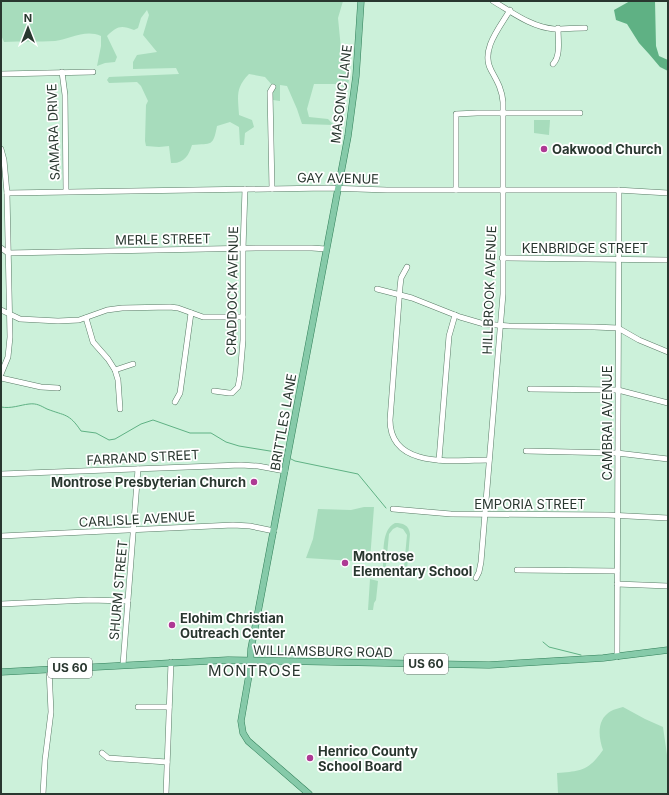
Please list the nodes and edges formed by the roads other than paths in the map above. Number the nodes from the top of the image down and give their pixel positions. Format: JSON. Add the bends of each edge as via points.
{"nodes":[{"id":1,"x":361,"y":1,"type":"edge"},
{"id":2,"x":493,"y":1,"type":"edge"},
{"id":3,"x":510,"y":10,"type":"junction"},
{"id":4,"x":558,"y":28,"type":"junction"},
{"id":5,"x":585,"y":28,"type":"dead end"},
{"id":6,"x":553,"y":64,"type":"dead end"},
{"id":7,"x":62,"y":72,"type":"junction"},
{"id":8,"x":93,"y":72,"type":"dead end"},
{"id":9,"x":1,"y":74,"type":"edge"},
{"id":10,"x":272,"y":87,"type":"dead end"},
{"id":11,"x":503,"y":113,"type":"junction"},
{"id":12,"x":580,"y":114,"type":"dead end"},
{"id":13,"x":1,"y":149,"type":"edge"},
{"id":14,"x":245,"y":189,"type":"junction"},
{"id":15,"x":272,"y":189,"type":"junction"},
{"id":16,"x":338,"y":189,"type":"junction"},
{"id":17,"x":456,"y":190,"type":"junction"},
{"id":18,"x":503,"y":190,"type":"junction"},
{"id":19,"x":619,"y":190,"type":"junction"},
{"id":20,"x":7,"y":192,"type":"junction"},
{"id":21,"x":66,"y":192,"type":"junction"},
{"id":22,"x":668,"y":193,"type":"edge"},
{"id":23,"x":1,"y":248,"type":"edge"},
{"id":24,"x":243,"y":249,"type":"junction"},
{"id":25,"x":326,"y":249,"type":"junction"},
{"id":26,"x":8,"y":253,"type":"junction"},
{"id":27,"x":502,"y":258,"type":"junction"},
{"id":28,"x":619,"y":260,"type":"junction"},
{"id":29,"x":668,"y":260,"type":"edge"},
{"id":30,"x":407,"y":267,"type":"dead end"},
{"id":31,"x":376,"y":289,"type":"dead end"},
{"id":32,"x":400,"y":294,"type":"junction"},
{"id":33,"x":1,"y":310,"type":"edge"},
{"id":34,"x":191,"y":313,"type":"junction"},
{"id":35,"x":10,"y":314,"type":"junction"},
{"id":36,"x":455,"y":315,"type":"junction"},
{"id":37,"x":243,"y":317,"type":"junction"},
{"id":38,"x":86,"y":318,"type":"junction"},
{"id":39,"x":500,"y":326,"type":"junction"},
{"id":40,"x":618,"y":328,"type":"junction"},
{"id":41,"x":668,"y":352,"type":"edge"},
{"id":42,"x":133,"y":364,"type":"dead end"},
{"id":43,"x":115,"y":370,"type":"junction"},
{"id":44,"x":1,"y":374,"type":"edge"},
{"id":45,"x":1,"y":378,"type":"edge"},
{"id":46,"x":58,"y":388,"type":"dead end"},
{"id":47,"x":530,"y":389,"type":"dead end"},
{"id":48,"x":618,"y":390,"type":"junction"},
{"id":49,"x":214,"y":391,"type":"dead end"},
{"id":50,"x":175,"y":402,"type":"dead end"},
{"id":51,"x":668,"y":403,"type":"edge"},
{"id":52,"x":120,"y":409,"type":"dead end"},
{"id":53,"x":526,"y":451,"type":"dead end"},
{"id":54,"x":617,"y":453,"type":"junction"},
{"id":55,"x":668,"y":459,"type":"edge"},
{"id":56,"x":439,"y":460,"type":"junction"},
{"id":57,"x":489,"y":460,"type":"junction"},
{"id":58,"x":138,"y":469,"type":"junction"},
{"id":59,"x":285,"y":471,"type":"junction"},
{"id":60,"x":1,"y":474,"type":"edge"},
{"id":61,"x":393,"y":509,"type":"dead end"},
{"id":62,"x":485,"y":514,"type":"junction"},
{"id":63,"x":617,"y":515,"type":"junction"},
{"id":64,"x":668,"y":518,"type":"edge"},
{"id":65,"x":133,"y":530,"type":"junction"},
{"id":66,"x":274,"y":531,"type":"junction"},
{"id":67,"x":1,"y":536,"type":"edge"},
{"id":68,"x":517,"y":570,"type":"dead end"},
{"id":69,"x":617,"y":571,"type":"junction"},
{"id":70,"x":476,"y":578,"type":"dead end"},
{"id":71,"x":617,"y":584,"type":"junction"},
{"id":72,"x":668,"y":586,"type":"edge"},
{"id":73,"x":128,"y":601,"type":"junction"},
{"id":74,"x":1,"y":604,"type":"edge"},
{"id":75,"x":668,"y":650,"type":"edge"},
{"id":76,"x":617,"y":657,"type":"junction"},
{"id":77,"x":250,"y":660,"type":"junction"},
{"id":78,"x":171,"y":662,"type":"junction"},
{"id":79,"x":123,"y":665,"type":"junction"},
{"id":80,"x":49,"y":669,"type":"junction"},
{"id":81,"x":1,"y":672,"type":"edge"},
{"id":82,"x":138,"y":707,"type":"dead end"},
{"id":83,"x":169,"y":707,"type":"junction"},
{"id":84,"x":102,"y":753,"type":"dead end"},
{"id":85,"x":167,"y":762,"type":"junction"},
{"id":86,"x":43,"y":794,"type":"edge"},
{"id":87,"x":166,"y":794,"type":"edge"},
{"id":88,"x":309,"y":794,"type":"edge"}],
"edges":[{"from":1,"to":16,"type":"main road","name":"MASONIC LANE","via":[[353,104]]},
{"from":2,"to":3,"type":"street"},
{"from":3,"to":4,"type":"street","via":[[532,23]]},
{"from":3,"to":11,"type":"street","name":"HILLBROOK AVENUE","via":[[488,51],[488,63],[501,90]]},
{"from":4,"to":5,"type":"street"},
{"from":4,"to":6,"type":"street","via":[[558,53]]},
{"from":7,"to":8,"type":"street"},
{"from":7,"to":9,"type":"street"},
{"from":7,"to":21,"type":"street","name":"SAMARA DRIVE"},
{"from":10,"to":15,"type":"street"},
{"from":11,"to":12,"type":"street"},
{"from":11,"to":17,"type":"street","via":[[457,114]]},
{"from":11,"to":18,"type":"street","name":"HILLBROOK AVENUE"},
{"from":13,"to":20,"type":"street"},
{"from":14,"to":15,"type":"street","name":"GAY AVENUE"},
{"from":14,"to":21,"type":"street","name":"GAY AVENUE"},
{"from":14,"to":24,"type":"street","name":"CRADDOCK AVENUE"},
{"from":15,"to":16,"type":"street","name":"GAY AVENUE"},
{"from":16,"to":17,"type":"street","name":"GAY AVENUE"},
{"from":16,"to":25,"type":"main road","name":"BRITTLES LANE"},
{"from":17,"to":18,"type":"street","name":"GAY AVENUE"},
{"from":18,"to":19,"type":"street","name":"GAY AVENUE"},
{"from":18,"to":27,"type":"street","name":"HILLBROOK AVENUE"},
{"from":19,"to":22,"type":"street","name":"GAY AVENUE"},
{"from":19,"to":28,"type":"street","name":"CAMBRAI AVENUE"},
{"from":20,"to":21,"type":"street","name":"GAY AVENUE"},
{"from":20,"to":26,"type":"street"},
{"from":23,"to":26,"type":"street"},
{"from":24,"to":25,"type":"street","name":"MERLE STREET"},
{"from":24,"to":26,"type":"street","name":"MERLE STREET"},
{"from":24,"to":37,"type":"street","name":"CRADDOCK AVENUE"},
{"from":25,"to":59,"type":"main road","name":"BRITTLES LANE"},
{"from":26,"to":35,"type":"street"},
{"from":27,"to":28,"type":"street","name":"KENBRIDGE STREET"},
{"from":27,"to":39,"type":"street","name":"HILLBROOK AVENUE","via":[[503,294]]},
{"from":28,"to":29,"type":"street","name":"KENBRIDGE STREET"},
{"from":28,"to":40,"type":"street","name":"CAMBRAI AVENUE"},
{"from":30,"to":32,"type":"street","via":[[401,278]]},
{"from":31,"to":32,"type":"street"},
{"from":32,"to":36,"type":"street"},
{"from":32,"to":56,"type":"street","via":[[390,426],[394,439],[407,451],[426,459]]},
{"from":33,"to":35,"type":"street"},
{"from":34,"to":37,"type":"street","via":[[207,317]]},
{"from":34,"to":38,"type":"street","via":[[170,307],[122,308],[107,310]]},
{"from":34,"to":50,"type":"street","via":[[180,393]]},
{"from":35,"to":38,"type":"street","via":[[20,319],[58,322]]},
{"from":35,"to":44,"type":"street","via":[[8,352]]},
{"from":36,"to":39,"type":"street","via":[[479,323]]},
{"from":36,"to":56,"type":"street","via":[[449,336]]},
{"from":37,"to":49,"type":"street","name":"CRADDOCK AVENUE","via":[[243,349],[238,386],[234,392]]},
{"from":38,"to":43,"type":"street","via":[[93,342]]},
{"from":39,"to":40,"type":"street"},
{"from":39,"to":57,"type":"street","name":"HILLBROOK AVENUE"},
{"from":40,"to":41,"type":"street"},
{"from":40,"to":48,"type":"street","name":"CAMBRAI AVENUE"},
{"from":42,"to":43,"type":"street"},
{"from":43,"to":52,"type":"street"},
{"from":45,"to":46,"type":"street"},
{"from":47,"to":48,"type":"street"},
{"from":48,"to":51,"type":"street"},
{"from":48,"to":54,"type":"street","name":"CAMBRAI AVENUE"},
{"from":53,"to":54,"type":"street"},
{"from":54,"to":55,"type":"street"},
{"from":54,"to":63,"type":"street","name":"CAMBRAI AVENUE"},
{"from":56,"to":57,"type":"street"},
{"from":57,"to":62,"type":"street","name":"HILLBROOK AVENUE"},
{"from":58,"to":59,"type":"street","name":"FARRAND STREET","via":[[242,465]]},
{"from":58,"to":60,"type":"street","name":"FARRAND STREET"},
{"from":58,"to":65,"type":"street","name":"SHURM STREET"},
{"from":59,"to":66,"type":"main road","name":"BRITTLES LANE"},
{"from":61,"to":62,"type":"street","name":"EMPORIA STREET"},
{"from":62,"to":63,"type":"street","name":"EMPORIA STREET"},
{"from":62,"to":70,"type":"street","name":"HILLBROOK AVENUE","via":[[481,562]]},
{"from":63,"to":64,"type":"street","name":"EMPORIA STREET"},
{"from":63,"to":69,"type":"street","name":"CAMBRAI AVENUE"},
{"from":65,"to":66,"type":"street","name":"CARLISLE AVENUE","via":[[233,525]]},
{"from":65,"to":67,"type":"street","name":"CARLISLE AVENUE"},
{"from":65,"to":73,"type":"street","name":"SHURM STREET"},
{"from":66,"to":77,"type":"main road","name":"BRITTLES LANE"},
{"from":68,"to":69,"type":"street"},
{"from":69,"to":71,"type":"street","name":"CAMBRAI AVENUE"},
{"from":71,"to":72,"type":"street"},
{"from":71,"to":76,"type":"street","name":"CAMBRAI AVENUE"},
{"from":73,"to":74,"type":"street"},
{"from":73,"to":79,"type":"street","name":"SHURM STREET"},
{"from":75,"to":76,"type":"main road","name":"WILLIAMSBURG ROAD","number":"US 60"},
{"from":76,"to":77,"type":"main road","name":"WILLIAMSBURG ROAD","number":"US 60","via":[[481,665]]},
{"from":77,"to":78,"type":"main road","name":"WILLIAMSBURG ROAD","number":"US 60"},
{"from":77,"to":88,"type":"main road","name":"BRITTLES LANE","via":[[241,718],[243,733],[253,746]]},
{"from":78,"to":79,"type":"main road","name":"WILLIAMSBURG ROAD","number":"US 60"},
{"from":78,"to":83,"type":"street"},
{"from":79,"to":80,"type":"main road","name":"WILLIAMSBURG ROAD","number":"US 60"},
{"from":80,"to":81,"type":"main road","name":"WILLIAMSBURG ROAD","number":"US 60"},
{"from":80,"to":86,"type":"street","via":[[51,712]]},
{"from":82,"to":83,"type":"street"},
{"from":83,"to":85,"type":"street"},
{"from":84,"to":85,"type":"street","via":[[108,758]]},
{"from":85,"to":87,"type":"street"}]}
